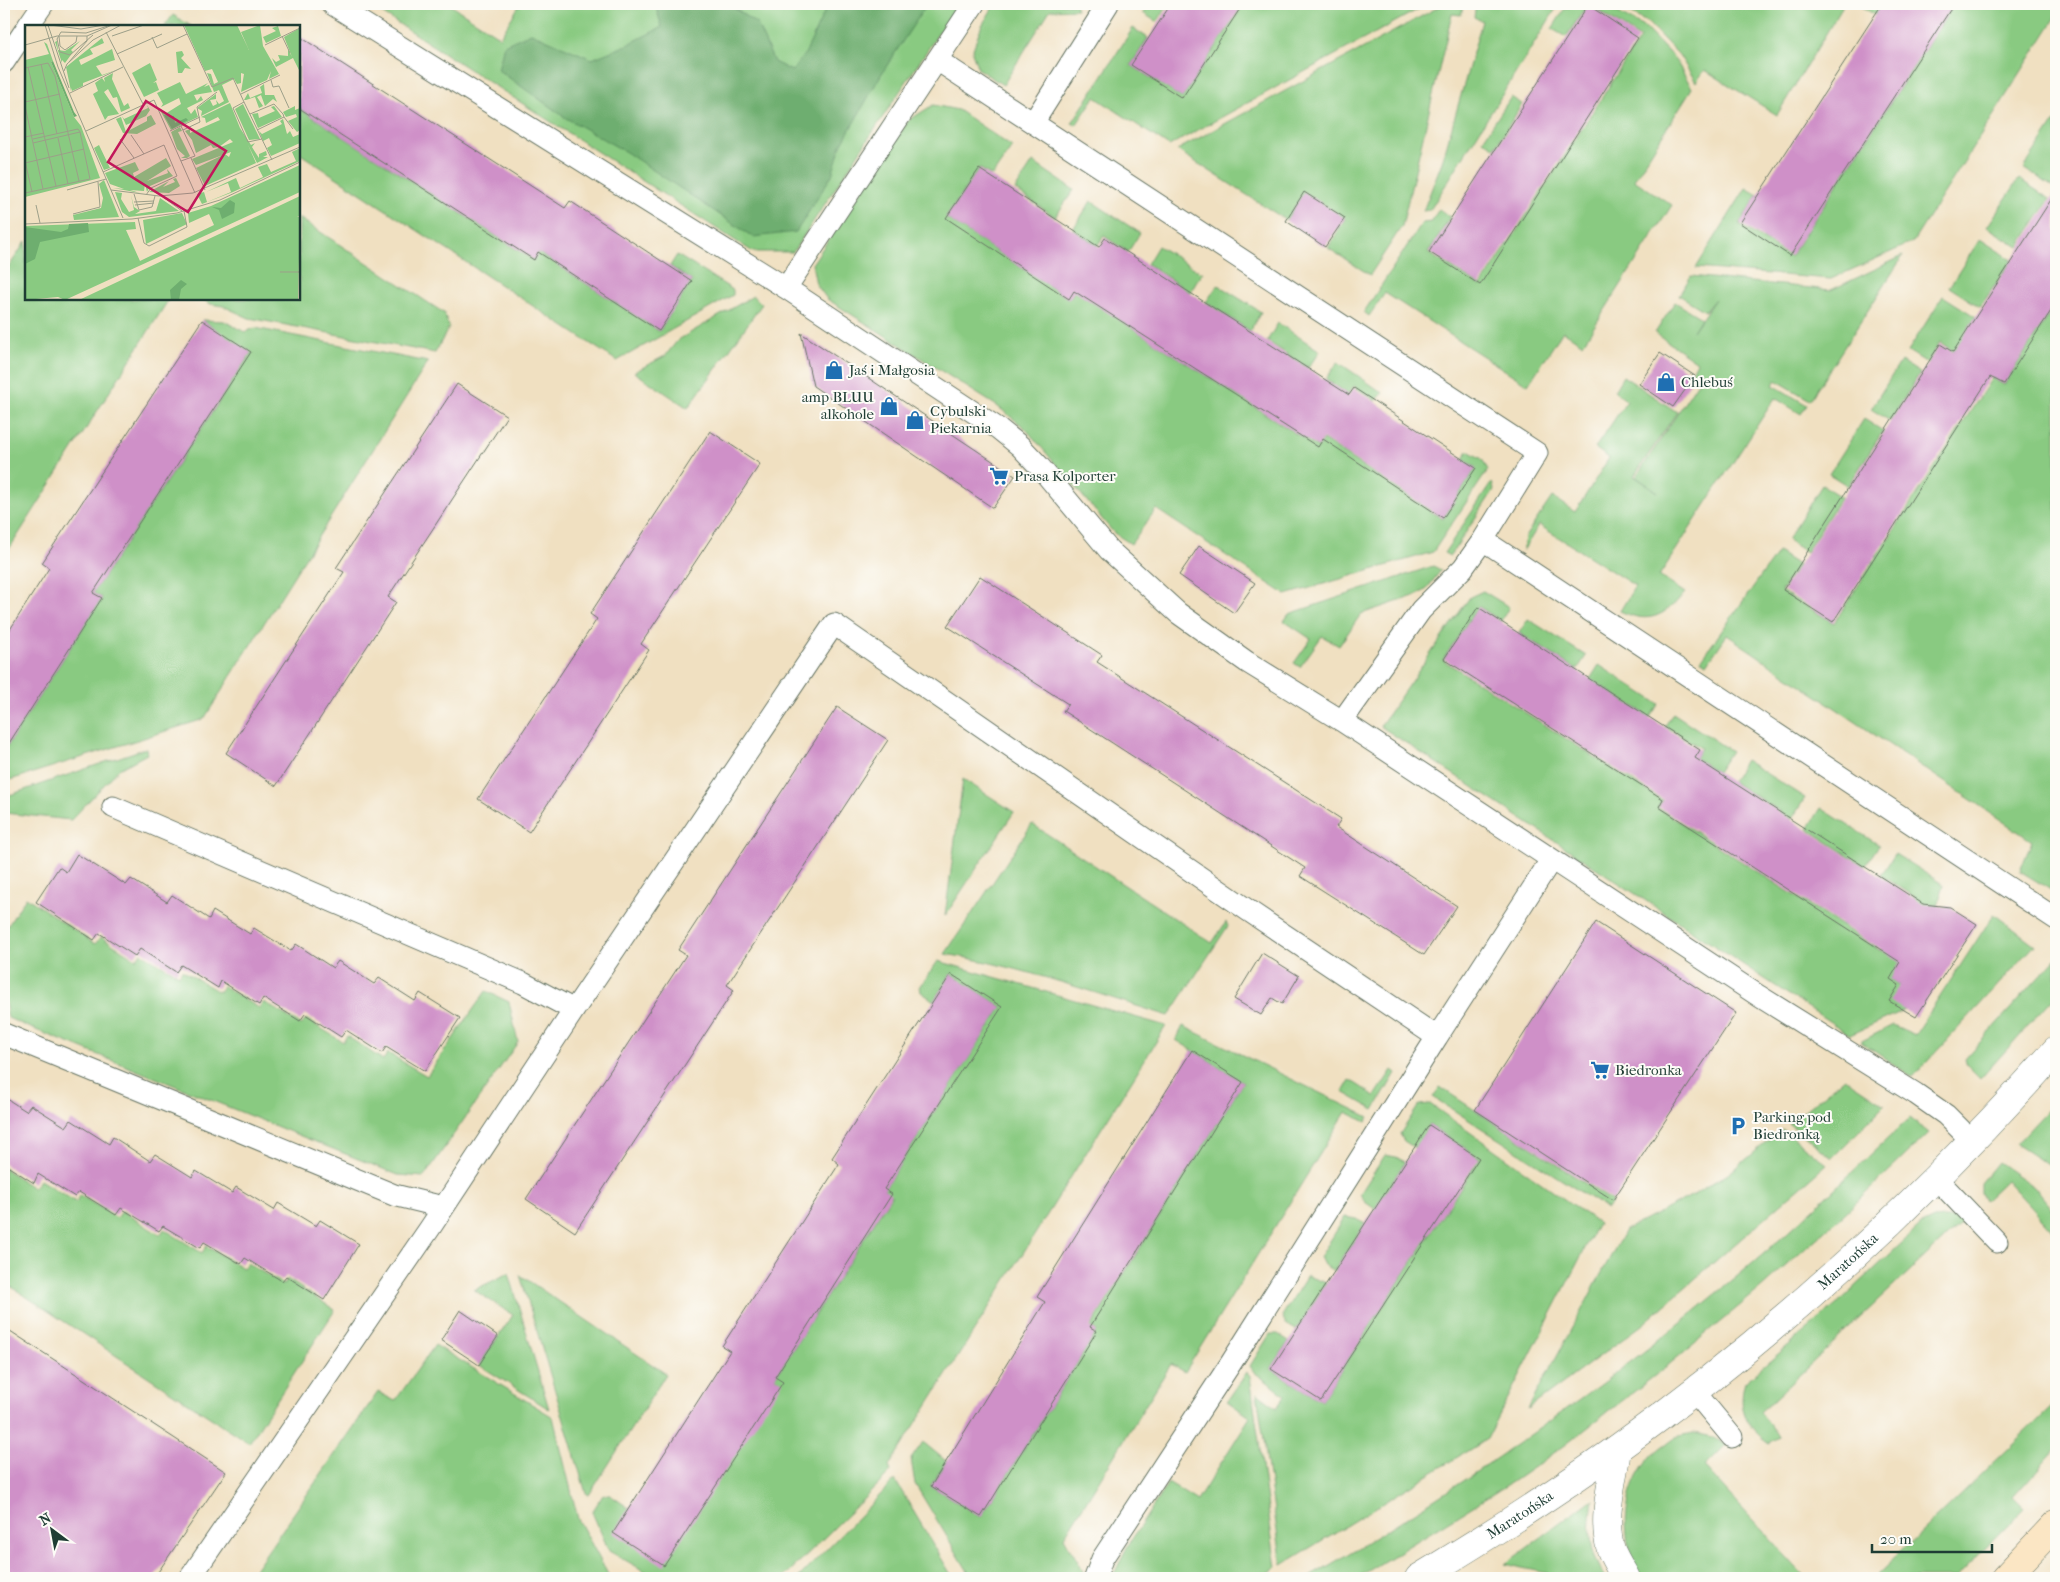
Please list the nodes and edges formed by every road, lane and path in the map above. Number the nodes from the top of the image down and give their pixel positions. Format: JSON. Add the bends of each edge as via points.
{"nodes":[{"id":1,"x":43,"y":4,"type":"edge"},
{"id":2,"x":332,"y":4,"type":"edge"},
{"id":3,"x":974,"y":4,"type":"edge"},
{"id":4,"x":1108,"y":4,"type":"edge"},
{"id":5,"x":29,"y":25,"type":"edge"},
{"id":6,"x":25,"y":31,"type":"edge"},
{"id":7,"x":937,"y":60,"type":"junction"},
{"id":8,"x":4,"y":62,"type":"edge"},
{"id":9,"x":1033,"y":123,"type":"junction"},
{"id":10,"x":786,"y":288,"type":"junction"},
{"id":11,"x":1483,"y":540,"type":"junction"},
{"id":12,"x":1342,"y":721,"type":"junction"},
{"id":13,"x":114,"y":807,"type":"dead end"},
{"id":14,"x":1551,"y":860,"type":"junction"},
{"id":15,"x":2056,"y":919,"type":"edge"},
{"id":16,"x":574,"y":1010,"type":"junction"},
{"id":17,"x":4,"y":1034,"type":"edge"},
{"id":18,"x":1437,"y":1037,"type":"junction"},
{"id":19,"x":2056,"y":1050,"type":"edge"},
{"id":20,"x":1971,"y":1140,"type":"junction"},
{"id":21,"x":1936,"y":1178,"type":"junction"},
{"id":22,"x":443,"y":1207,"type":"junction"},
{"id":23,"x":1997,"y":1242,"type":"dead end"},
{"id":24,"x":1694,"y":1391,"type":"junction"},
{"id":25,"x":1732,"y":1437,"type":"dead end"},
{"id":26,"x":1617,"y":1449,"type":"junction"},
{"id":27,"x":2056,"y":1524,"type":"edge"},
{"id":28,"x":190,"y":1578,"type":"edge"},
{"id":29,"x":1095,"y":1578,"type":"edge"},
{"id":30,"x":1419,"y":1578,"type":"edge"},
{"id":31,"x":1626,"y":1578,"type":"edge"},
{"id":32,"x":2005,"y":1578,"type":"edge"}],
"edges":[{"from":1,"to":5,"type":"lane"},
{"from":2,"to":10,"type":"lane"},
{"from":3,"to":7,"type":"lane"},
{"from":4,"to":9,"type":"lane"},
{"from":6,"to":8,"type":"lane"},
{"from":7,"to":9,"type":"lane"},
{"from":7,"to":10,"type":"lane"},
{"from":9,"to":11,"type":"lane","via":[[1537,453]]},
{"from":10,"to":12,"type":"lane","via":[[999,429],[1039,466],[1109,550],[1166,604],[1247,662]]},
{"from":11,"to":12,"type":"lane","via":[[1463,568],[1420,610]]},
{"from":11,"to":15,"type":"lane"},
{"from":12,"to":14,"type":"lane"},
{"from":13,"to":16,"type":"lane","via":[[523,983]]},
{"from":14,"to":18,"type":"lane"},
{"from":14,"to":20,"type":"lane","via":[[1804,1026],[1946,1114]]},
{"from":16,"to":18,"type":"lane","via":[[834,624]]},
{"from":16,"to":22,"type":"lane"},
{"from":17,"to":22,"type":"lane","via":[[394,1195]]},
{"from":18,"to":29,"type":"lane","via":[[1102,1559]]},
{"from":19,"to":20,"type":"street","name":"Maratońska"},
{"from":20,"to":21,"type":"street","name":"Maratońska"},
{"from":21,"to":23,"type":"lane"},
{"from":21,"to":24,"type":"street","name":"Maratońska","via":[[1829,1278]]},
{"from":22,"to":28,"type":"lane"},
{"from":24,"to":25,"type":"lane"},
{"from":24,"to":26,"type":"street","name":"Maratońska"},
{"from":26,"to":30,"type":"street","name":"Maratońska"},
{"from":26,"to":31,"type":"street","via":[[1608,1527],[1611,1550]]},
{"from":27,"to":32,"type":"main road"}]}
